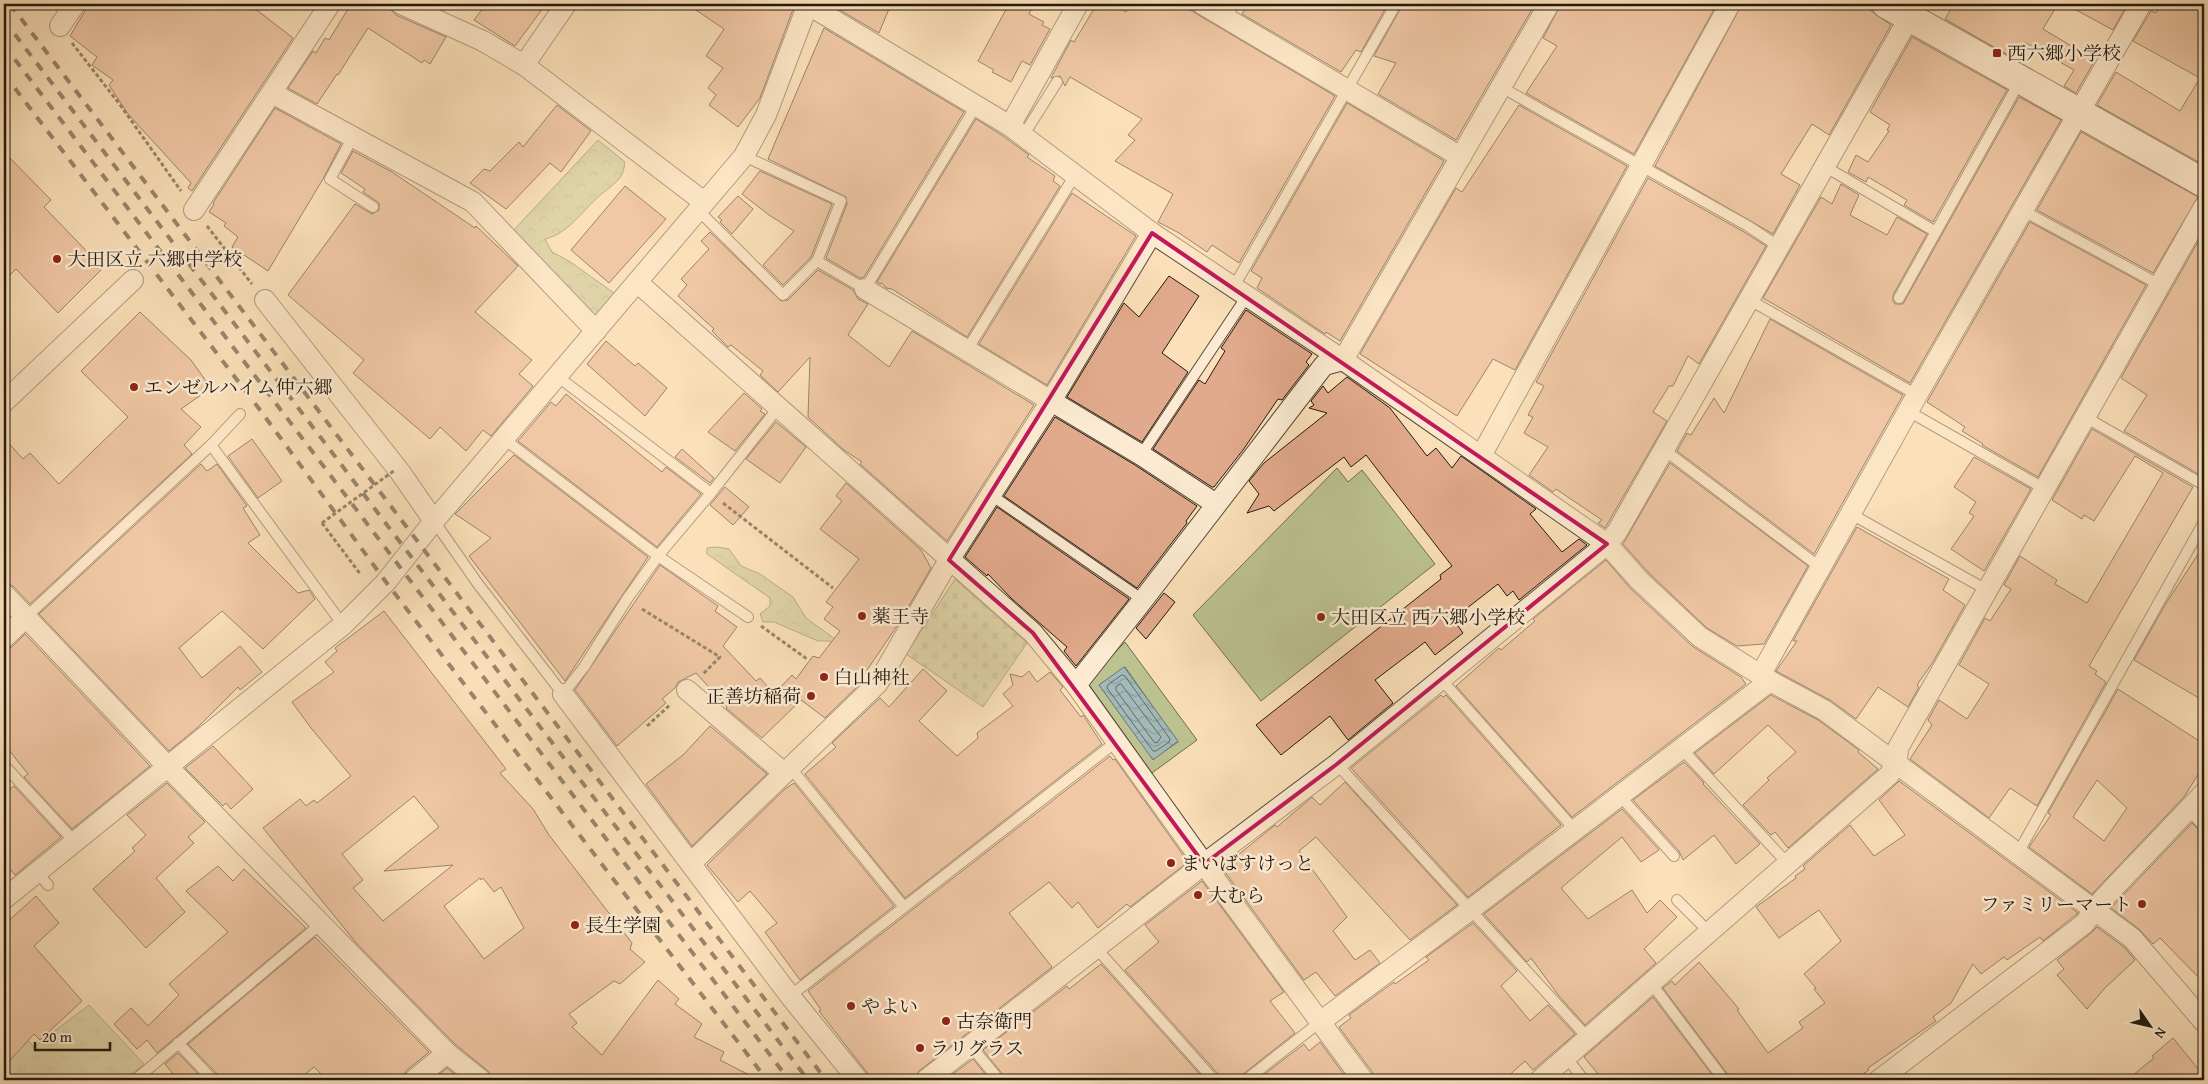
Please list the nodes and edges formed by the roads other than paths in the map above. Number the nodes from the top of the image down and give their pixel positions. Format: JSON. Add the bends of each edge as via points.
{"nodes":[{"id":1,"x":75,"y":4,"type":"edge"},
{"id":2,"x":401,"y":4,"type":"edge"},
{"id":3,"x":566,"y":4,"type":"edge"},
{"id":4,"x":808,"y":4,"type":"edge"},
{"id":5,"x":1078,"y":4,"type":"edge"},
{"id":6,"x":1202,"y":4,"type":"edge"},
{"id":7,"x":1396,"y":4,"type":"edge"},
{"id":8,"x":1550,"y":4,"type":"edge"},
{"id":9,"x":1730,"y":4,"type":"edge"},
{"id":10,"x":1886,"y":4,"type":"edge"},
{"id":11,"x":2141,"y":4,"type":"edge"},
{"id":12,"x":1914,"y":10,"type":"edge"},
{"id":13,"x":323,"y":11,"type":"edge"},
{"id":14,"x":1230,"y":11,"type":"edge"},
{"id":15,"x":60,"y":26,"type":"road end"},
{"id":16,"x":524,"y":64,"type":"junction"},
{"id":17,"x":2020,"y":80,"type":"junction"},
{"id":18,"x":1057,"y":82,"type":"dead end"},
{"id":19,"x":1501,"y":87,"type":"junction"},
{"id":20,"x":1347,"y":89,"type":"junction"},
{"id":21,"x":272,"y":93,"type":"junction"},
{"id":22,"x":976,"y":106,"type":"junction"},
{"id":23,"x":2079,"y":113,"type":"junction"},
{"id":24,"x":1016,"y":131,"type":"junction"},
{"id":25,"x":353,"y":137,"type":"junction"},
{"id":26,"x":744,"y":156,"type":"junction"},
{"id":27,"x":1461,"y":156,"type":"junction"},
{"id":28,"x":1641,"y":166,"type":"junction"},
{"id":29,"x":1824,"y":166,"type":"junction"},
{"id":30,"x":1075,"y":175,"type":"junction"},
{"id":31,"x":2204,"y":182,"type":"edge"},
{"id":32,"x":701,"y":206,"type":"junction"},
{"id":33,"x":2204,"y":207,"type":"edge"},
{"id":34,"x":373,"y":208,"type":"dead end"},
{"id":35,"x":194,"y":210,"type":"road end"},
{"id":36,"x":2022,"y":210,"type":"junction"},
{"id":37,"x":1936,"y":232,"type":"junction"},
{"id":38,"x":1152,"y":233,"type":"junction"},
{"id":39,"x":1778,"y":246,"type":"junction"},
{"id":40,"x":817,"y":261,"type":"junction"},
{"id":41,"x":133,"y":280,"type":"dead end"},
{"id":42,"x":637,"y":282,"type":"junction"},
{"id":43,"x":2160,"y":286,"type":"junction"},
{"id":44,"x":865,"y":288,"type":"junction"},
{"id":45,"x":1240,"y":291,"type":"junction"},
{"id":46,"x":1899,"y":298,"type":"dead end"},
{"id":47,"x":1748,"y":299,"type":"junction"},
{"id":48,"x":265,"y":300,"type":"road end"},
{"id":49,"x":596,"y":331,"type":"junction"},
{"id":50,"x":967,"y":350,"type":"junction"},
{"id":51,"x":1343,"y":360,"type":"junction"},
{"id":52,"x":558,"y":376,"type":"junction"},
{"id":53,"x":1051,"y":401,"type":"junction"},
{"id":54,"x":4,"y":402,"type":"edge"},
{"id":55,"x":1912,"y":403,"type":"junction"},
{"id":56,"x":778,"y":408,"type":"junction"},
{"id":57,"x":240,"y":414,"type":"dead end"},
{"id":58,"x":2085,"y":417,"type":"junction"},
{"id":59,"x":504,"y":439,"type":"junction"},
{"id":60,"x":211,"y":445,"type":"junction"},
{"id":61,"x":1663,"y":449,"type":"junction"},
{"id":62,"x":1141,"y":455,"type":"junction"},
{"id":63,"x":1481,"y":456,"type":"junction"},
{"id":64,"x":2204,"y":485,"type":"edge"},
{"id":65,"x":2045,"y":489,"type":"junction"},
{"id":66,"x":711,"y":493,"type":"junction"},
{"id":67,"x":991,"y":495,"type":"junction"},
{"id":68,"x":1216,"y":504,"type":"junction"},
{"id":69,"x":1851,"y":514,"type":"junction"},
{"id":70,"x":434,"y":521,"type":"junction"},
{"id":71,"x":2203,"y":528,"type":"edge"},
{"id":72,"x":1607,"y":544,"type":"junction"},
{"id":73,"x":658,"y":556,"type":"junction"},
{"id":74,"x":949,"y":560,"type":"junction"},
{"id":75,"x":1820,"y":568,"type":"junction"},
{"id":76,"x":1987,"y":590,"type":"junction"},
{"id":77,"x":4,"y":594,"type":"edge"},
{"id":78,"x":1144,"y":600,"type":"junction"},
{"id":79,"x":26,"y":617,"type":"junction"},
{"id":80,"x":748,"y":617,"type":"road end"},
{"id":81,"x":343,"y":624,"type":"junction"},
{"id":82,"x":4,"y":638,"type":"edge"},
{"id":83,"x":1440,"y":678,"type":"junction"},
{"id":84,"x":1765,"y":678,"type":"junction"},
{"id":85,"x":1076,"y":685,"type":"junction"},
{"id":86,"x":686,"y":690,"type":"road end"},
{"id":87,"x":563,"y":694,"type":"junction"},
{"id":88,"x":1116,"y":742,"type":"junction"},
{"id":89,"x":1681,"y":748,"type":"junction"},
{"id":90,"x":1897,"y":762,"type":"junction"},
{"id":91,"x":1337,"y":764,"type":"junction"},
{"id":92,"x":4,"y":765,"type":"edge"},
{"id":93,"x":167,"y":766,"type":"junction"},
{"id":94,"x":787,"y":770,"type":"junction"},
{"id":95,"x":2204,"y":793,"type":"edge"},
{"id":96,"x":1620,"y":795,"type":"junction"},
{"id":97,"x":2189,"y":811,"type":"junction"},
{"id":98,"x":2204,"y":826,"type":"edge"},
{"id":99,"x":1574,"y":829,"type":"junction"},
{"id":100,"x":74,"y":841,"type":"junction"},
{"id":101,"x":2018,"y":853,"type":"junction"},
{"id":102,"x":1674,"y":856,"type":"dead end"},
{"id":103,"x":691,"y":863,"type":"junction"},
{"id":104,"x":1204,"y":864,"type":"junction"},
{"id":105,"x":1787,"y":864,"type":"junction"},
{"id":106,"x":4,"y":899,"type":"edge"},
{"id":107,"x":1676,"y":900,"type":"dead end"},
{"id":108,"x":904,"y":906,"type":"junction"},
{"id":109,"x":1470,"y":910,"type":"junction"},
{"id":110,"x":2096,"y":910,"type":"junction"},
{"id":111,"x":322,"y":923,"type":"junction"},
{"id":112,"x":1719,"y":928,"type":"junction"},
{"id":113,"x":1096,"y":948,"type":"junction"},
{"id":114,"x":1651,"y":982,"type":"junction"},
{"id":115,"x":790,"y":996,"type":"junction"},
{"id":116,"x":1320,"y":1022,"type":"junction"},
{"id":117,"x":2204,"y":1022,"type":"edge"},
{"id":118,"x":1588,"y":1038,"type":"junction"},
{"id":119,"x":178,"y":1044,"type":"junction"},
{"id":120,"x":970,"y":1045,"type":"junction"},
{"id":121,"x":447,"y":1053,"type":"junction"},
{"id":122,"x":1566,"y":1057,"type":"junction"},
{"id":123,"x":135,"y":1080,"type":"edge"},
{"id":124,"x":213,"y":1080,"type":"edge"},
{"id":125,"x":414,"y":1080,"type":"edge"},
{"id":126,"x":481,"y":1080,"type":"edge"},
{"id":127,"x":858,"y":1080,"type":"edge"},
{"id":128,"x":926,"y":1080,"type":"edge"},
{"id":129,"x":999,"y":1080,"type":"edge"},
{"id":130,"x":1214,"y":1080,"type":"edge"},
{"id":131,"x":1246,"y":1080,"type":"edge"},
{"id":132,"x":1363,"y":1080,"type":"edge"},
{"id":133,"x":1540,"y":1080,"type":"edge"},
{"id":134,"x":1584,"y":1080,"type":"edge"},
{"id":135,"x":1724,"y":1080,"type":"edge"},
{"id":136,"x":1879,"y":1080,"type":"edge"}],
"edges":[{"from":1,"to":15,"type":"street"},
{"from":2,"to":16,"type":"street","via":[[483,41]]},
{"from":3,"to":16,"type":"street"},
{"from":4,"to":22,"type":"street"},
{"from":4,"to":26,"type":"street","via":[[766,115]]},
{"from":5,"to":24,"type":"street"},
{"from":6,"to":14,"type":"street"},
{"from":7,"to":20,"type":"lane"},
{"from":8,"to":19,"type":"street"},
{"from":9,"to":28,"type":"street"},
{"from":10,"to":12,"type":"street"},
{"from":11,"to":23,"type":"street"},
{"from":12,"to":17,"type":"street"},
{"from":12,"to":29,"type":"street"},
{"from":13,"to":21,"type":"street"},
{"from":14,"to":20,"type":"street"},
{"from":16,"to":32,"type":"street"},
{"from":17,"to":23,"type":"street"},
{"from":17,"to":37,"type":"lane"},
{"from":18,"to":24,"type":"lane"},
{"from":19,"to":27,"type":"street"},
{"from":19,"to":28,"type":"lane"},
{"from":20,"to":27,"type":"street"},
{"from":20,"to":45,"type":"lane","via":[[1240,276]]},
{"from":21,"to":25,"type":"street"},
{"from":21,"to":35,"type":"street"},
{"from":22,"to":24,"type":"street"},
{"from":22,"to":44,"type":"lane"},
{"from":23,"to":31,"type":"street"},
{"from":23,"to":36,"type":"street"},
{"from":24,"to":30,"type":"street","via":[[1057,157]]},
{"from":25,"to":34,"type":"lane","via":[[330,179]]},
{"from":25,"to":49,"type":"street","via":[[474,202]]},
{"from":26,"to":32,"type":"street"},
{"from":26,"to":40,"type":"lane","via":[[841,201]]},
{"from":27,"to":51,"type":"street"},
{"from":28,"to":39,"type":"lane"},
{"from":28,"to":63,"type":"street"},
{"from":29,"to":37,"type":"lane"},
{"from":29,"to":39,"type":"street"},
{"from":30,"to":38,"type":"street"},
{"from":30,"to":50,"type":"lane"},
{"from":32,"to":40,"type":"lane","via":[[782,295]]},
{"from":32,"to":42,"type":"street"},
{"from":33,"to":43,"type":"street"},
{"from":36,"to":43,"type":"lane"},
{"from":36,"to":55,"type":"street"},
{"from":37,"to":46,"type":"lane"},
{"from":38,"to":45,"type":"street"},
{"from":38,"to":53,"type":"street"},
{"from":39,"to":47,"type":"street"},
{"from":40,"to":44,"type":"lane"},
{"from":41,"to":54,"type":"street"},
{"from":42,"to":49,"type":"street"},
{"from":42,"to":56,"type":"street","via":[[682,328]]},
{"from":43,"to":58,"type":"street"},
{"from":44,"to":50,"type":"street"},
{"from":45,"to":51,"type":"street"},
{"from":45,"to":62,"type":"lane"},
{"from":47,"to":55,"type":"lane"},
{"from":47,"to":61,"type":"street"},
{"from":48,"to":70,"type":"street","via":[[400,472]]},
{"from":49,"to":52,"type":"street"},
{"from":50,"to":53,"type":"street"},
{"from":51,"to":63,"type":"street"},
{"from":51,"to":68,"type":"street","via":[[1324,365]]},
{"from":52,"to":59,"type":"street"},
{"from":52,"to":66,"type":"lane"},
{"from":53,"to":62,"type":"street"},
{"from":53,"to":67,"type":"street"},
{"from":55,"to":65,"type":"lane"},
{"from":55,"to":69,"type":"street"},
{"from":56,"to":66,"type":"lane"},
{"from":56,"to":74,"type":"street"},
{"from":57,"to":60,"type":"lane"},
{"from":58,"to":64,"type":"lane"},
{"from":58,"to":65,"type":"street"},
{"from":59,"to":70,"type":"street"},
{"from":59,"to":73,"type":"lane"},
{"from":60,"to":79,"type":"lane"},
{"from":60,"to":81,"type":"lane"},
{"from":61,"to":72,"type":"street","via":[[1617,532]]},
{"from":61,"to":75,"type":"lane"},
{"from":62,"to":68,"type":"street"},
{"from":63,"to":72,"type":"street"},
{"from":65,"to":76,"type":"street"},
{"from":66,"to":73,"type":"lane"},
{"from":67,"to":74,"type":"street"},
{"from":67,"to":78,"type":"lane"},
{"from":68,"to":78,"type":"street"},
{"from":69,"to":75,"type":"street"},
{"from":69,"to":76,"type":"lane"},
{"from":70,"to":81,"type":"street","via":[[382,586]]},
{"from":70,"to":87,"type":"lane"},
{"from":71,"to":101,"type":"lane"},
{"from":72,"to":83,"type":"street"},
{"from":72,"to":84,"type":"street","via":[[1639,580],[1700,637]]},
{"from":73,"to":80,"type":"lane"},
{"from":73,"to":87,"type":"lane"},
{"from":74,"to":85,"type":"street","via":[[1033,633]]},
{"from":74,"to":94,"type":"street","via":[[878,683]]},
{"from":75,"to":84,"type":"street"},
{"from":76,"to":90,"type":"street","via":[[1898,748]]},
{"from":77,"to":79,"type":"street"},
{"from":78,"to":85,"type":"street"},
{"from":79,"to":82,"type":"street"},
{"from":79,"to":93,"type":"street"},
{"from":81,"to":93,"type":"street","via":[[247,711]]},
{"from":83,"to":91,"type":"street"},
{"from":83,"to":99,"type":"lane"},
{"from":84,"to":89,"type":"street"},
{"from":84,"to":90,"type":"street","via":[[1824,710]]},
{"from":85,"to":88,"type":"street"},
{"from":86,"to":94,"type":"street"},
{"from":87,"to":103,"type":"street"},
{"from":88,"to":104,"type":"street"},
{"from":88,"to":108,"type":"lane"},
{"from":89,"to":96,"type":"street"},
{"from":89,"to":105,"type":"lane"},
{"from":90,"to":101,"type":"street"},
{"from":90,"to":105,"type":"street","via":[[1889,775]]},
{"from":91,"to":104,"type":"street"},
{"from":91,"to":109,"type":"lane"},
{"from":92,"to":100,"type":"lane"},
{"from":93,"to":100,"type":"street"},
{"from":93,"to":111,"type":"street"},
{"from":94,"to":103,"type":"street"},
{"from":94,"to":108,"type":"lane"},
{"from":95,"to":97,"type":"street"},
{"from":96,"to":99,"type":"street"},
{"from":96,"to":102,"type":"lane"},
{"from":97,"to":98,"type":"lane"},
{"from":97,"to":110,"type":"street","via":[[2114,886]]},
{"from":99,"to":109,"type":"street"},
{"from":100,"to":106,"type":"street","via":[[43,878]]},
{"from":101,"to":110,"type":"street"},
{"from":103,"to":115,"type":"street"},
{"from":104,"to":113,"type":"street"},
{"from":104,"to":116,"type":"street"},
{"from":105,"to":112,"type":"street"},
{"from":107,"to":112,"type":"lane"},
{"from":108,"to":115,"type":"lane"},
{"from":109,"to":116,"type":"street"},
{"from":109,"to":118,"type":"lane"},
{"from":110,"to":117,"type":"street","via":[[2132,938],[2167,985]]},
{"from":110,"to":136,"type":"street","via":[[2084,924],[1972,1014]]},
{"from":111,"to":119,"type":"lane"},
{"from":111,"to":121,"type":"street"},
{"from":112,"to":114,"type":"street"},
{"from":113,"to":120,"type":"street"},
{"from":113,"to":130,"type":"lane"},
{"from":114,"to":118,"type":"street"},
{"from":114,"to":135,"type":"lane"},
{"from":115,"to":127,"type":"street"},
{"from":116,"to":131,"type":"lane"},
{"from":116,"to":132,"type":"street"},
{"from":118,"to":122,"type":"street"},
{"from":119,"to":123,"type":"lane"},
{"from":119,"to":124,"type":"lane"},
{"from":120,"to":128,"type":"street"},
{"from":120,"to":129,"type":"lane"},
{"from":121,"to":125,"type":"street"},
{"from":121,"to":126,"type":"street"},
{"from":122,"to":133,"type":"street"},
{"from":122,"to":134,"type":"lane"}]}
